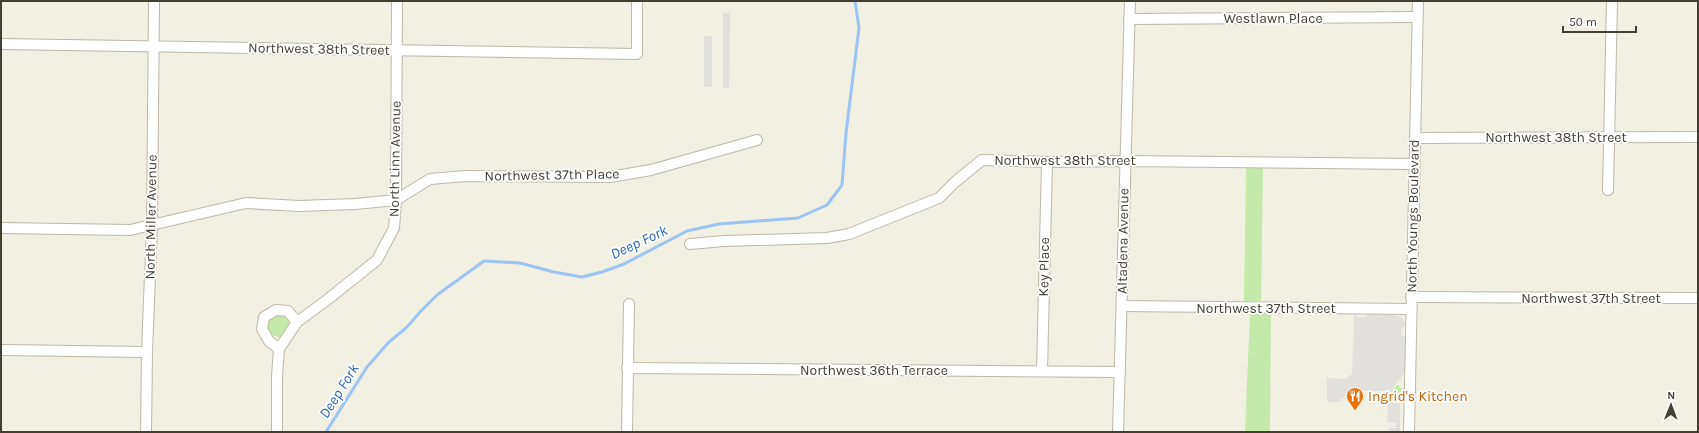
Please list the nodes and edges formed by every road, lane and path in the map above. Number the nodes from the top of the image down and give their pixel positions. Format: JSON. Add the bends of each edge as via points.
{"nodes":[{"id":1,"x":154,"y":1,"type":"edge"},
{"id":2,"x":397,"y":1,"type":"edge"},
{"id":3,"x":637,"y":1,"type":"edge"},
{"id":4,"x":1130,"y":1,"type":"edge"},
{"id":5,"x":1418,"y":1,"type":"edge"},
{"id":6,"x":1612,"y":1,"type":"edge"},
{"id":7,"x":1417,"y":17,"type":"junction"},
{"id":8,"x":1129,"y":19,"type":"junction"},
{"id":9,"x":1,"y":44,"type":"edge"},
{"id":10,"x":153,"y":45,"type":"junction"},
{"id":11,"x":396,"y":51,"type":"junction"},
{"id":12,"x":1609,"y":137,"type":"junction"},
{"id":13,"x":1698,"y":137,"type":"edge"},
{"id":14,"x":1415,"y":138,"type":"junction"},
{"id":15,"x":757,"y":140,"type":"dead end"},
{"id":16,"x":1125,"y":161,"type":"junction"},
{"id":17,"x":1047,"y":162,"type":"junction"},
{"id":18,"x":1414,"y":164,"type":"junction"},
{"id":19,"x":1608,"y":190,"type":"dead end"},
{"id":20,"x":396,"y":200,"type":"junction"},
{"id":21,"x":152,"y":225,"type":"junction"},
{"id":22,"x":1,"y":228,"type":"edge"},
{"id":23,"x":690,"y":244,"type":"dead end"},
{"id":24,"x":1411,"y":297,"type":"junction"},
{"id":25,"x":1698,"y":298,"type":"edge"},
{"id":26,"x":629,"y":304,"type":"dead end"},
{"id":27,"x":1122,"y":306,"type":"junction"},
{"id":28,"x":1411,"y":309,"type":"junction"},
{"id":29,"x":296,"y":322,"type":"junction"},
{"id":30,"x":279,"y":349,"type":"junction"},
{"id":31,"x":1,"y":350,"type":"edge"},
{"id":32,"x":147,"y":352,"type":"junction"},
{"id":33,"x":627,"y":368,"type":"junction"},
{"id":34,"x":1042,"y":372,"type":"junction"},
{"id":35,"x":1120,"y":372,"type":"junction"},
{"id":36,"x":146,"y":432,"type":"edge"},
{"id":37,"x":277,"y":432,"type":"edge"},
{"id":38,"x":627,"y":432,"type":"edge"},
{"id":39,"x":1118,"y":432,"type":"edge"},
{"id":40,"x":1409,"y":432,"type":"edge"}],
"edges":[{"from":1,"to":10,"type":"street","name":"North Miller Avenue"},
{"from":2,"to":11,"type":"street","name":"North Linn Avenue"},
{"from":3,"to":11,"type":"street","name":"Northwest 38th Street","via":[[637,54]]},
{"from":4,"to":8,"type":"street","name":"Altadena Avenue"},
{"from":5,"to":7,"type":"street","name":"North Youngs Boulevard"},
{"from":6,"to":12,"type":"street"},
{"from":7,"to":8,"type":"street","name":"Westlawn Place"},
{"from":7,"to":14,"type":"street","name":"North Youngs Boulevard"},
{"from":8,"to":16,"type":"street","name":"Altadena Avenue"},
{"from":9,"to":10,"type":"street","name":"Northwest 38th Street"},
{"from":10,"to":11,"type":"street","name":"Northwest 38th Street"},
{"from":10,"to":21,"type":"street","name":"North Miller Avenue"},
{"from":11,"to":20,"type":"street","name":"North Linn Avenue"},
{"from":12,"to":13,"type":"street","name":"Northwest 38th Street"},
{"from":12,"to":14,"type":"street","name":"Northwest 38th Street"},
{"from":12,"to":19,"type":"street"},
{"from":14,"to":18,"type":"street","name":"North Youngs Boulevard"},
{"from":15,"to":20,"type":"street","name":"Northwest 37th Place","via":[[651,170],[610,177],[465,176],[430,179]]},
{"from":16,"to":17,"type":"street","name":"Northwest 38th Street"},
{"from":16,"to":18,"type":"street","name":"Northwest 38th Street"},
{"from":16,"to":27,"type":"street","name":"Altadena Avenue"},
{"from":17,"to":23,"type":"street","name":"Northwest 38th Street","via":[[982,160],[939,198],[849,234],[827,238]]},
{"from":17,"to":34,"type":"street","name":"Key Place"},
{"from":18,"to":24,"type":"street","name":"North Youngs Boulevard"},
{"from":20,"to":21,"type":"street","via":[[299,206],[246,203]]},
{"from":20,"to":29,"type":"street","name":"North Linn Avenue","via":[[394,228],[377,260]]},
{"from":21,"to":22,"type":"street","via":[[130,230]]},
{"from":21,"to":32,"type":"street","name":"North Miller Avenue"},
{"from":24,"to":25,"type":"street","name":"Northwest 37th Street"},
{"from":24,"to":28,"type":"street","name":"North Youngs Boulevard"},
{"from":26,"to":33,"type":"street"},
{"from":27,"to":28,"type":"street","name":"Northwest 37th Street"},
{"from":27,"to":35,"type":"street","name":"Altadena Avenue"},
{"from":28,"to":40,"type":"street","name":"North Youngs Boulevard"},
{"from":29,"to":30,"type":"street","name":"North Linn Avenue"},
{"from":29,"to":30,"type":"street","via":[[288,311],[276,310],[264,317],[262,329],[269,341]]},
{"from":30,"to":37,"type":"street","name":"North Linn Avenue"},
{"from":31,"to":32,"type":"street"},
{"from":32,"to":36,"type":"street","name":"North Miller Avenue"},
{"from":33,"to":34,"type":"street","name":"Northwest 36th Terrace"},
{"from":33,"to":38,"type":"street"},
{"from":34,"to":35,"type":"street","name":"Northwest 36th Terrace"},
{"from":35,"to":39,"type":"street","name":"Altadena Avenue"}]}
